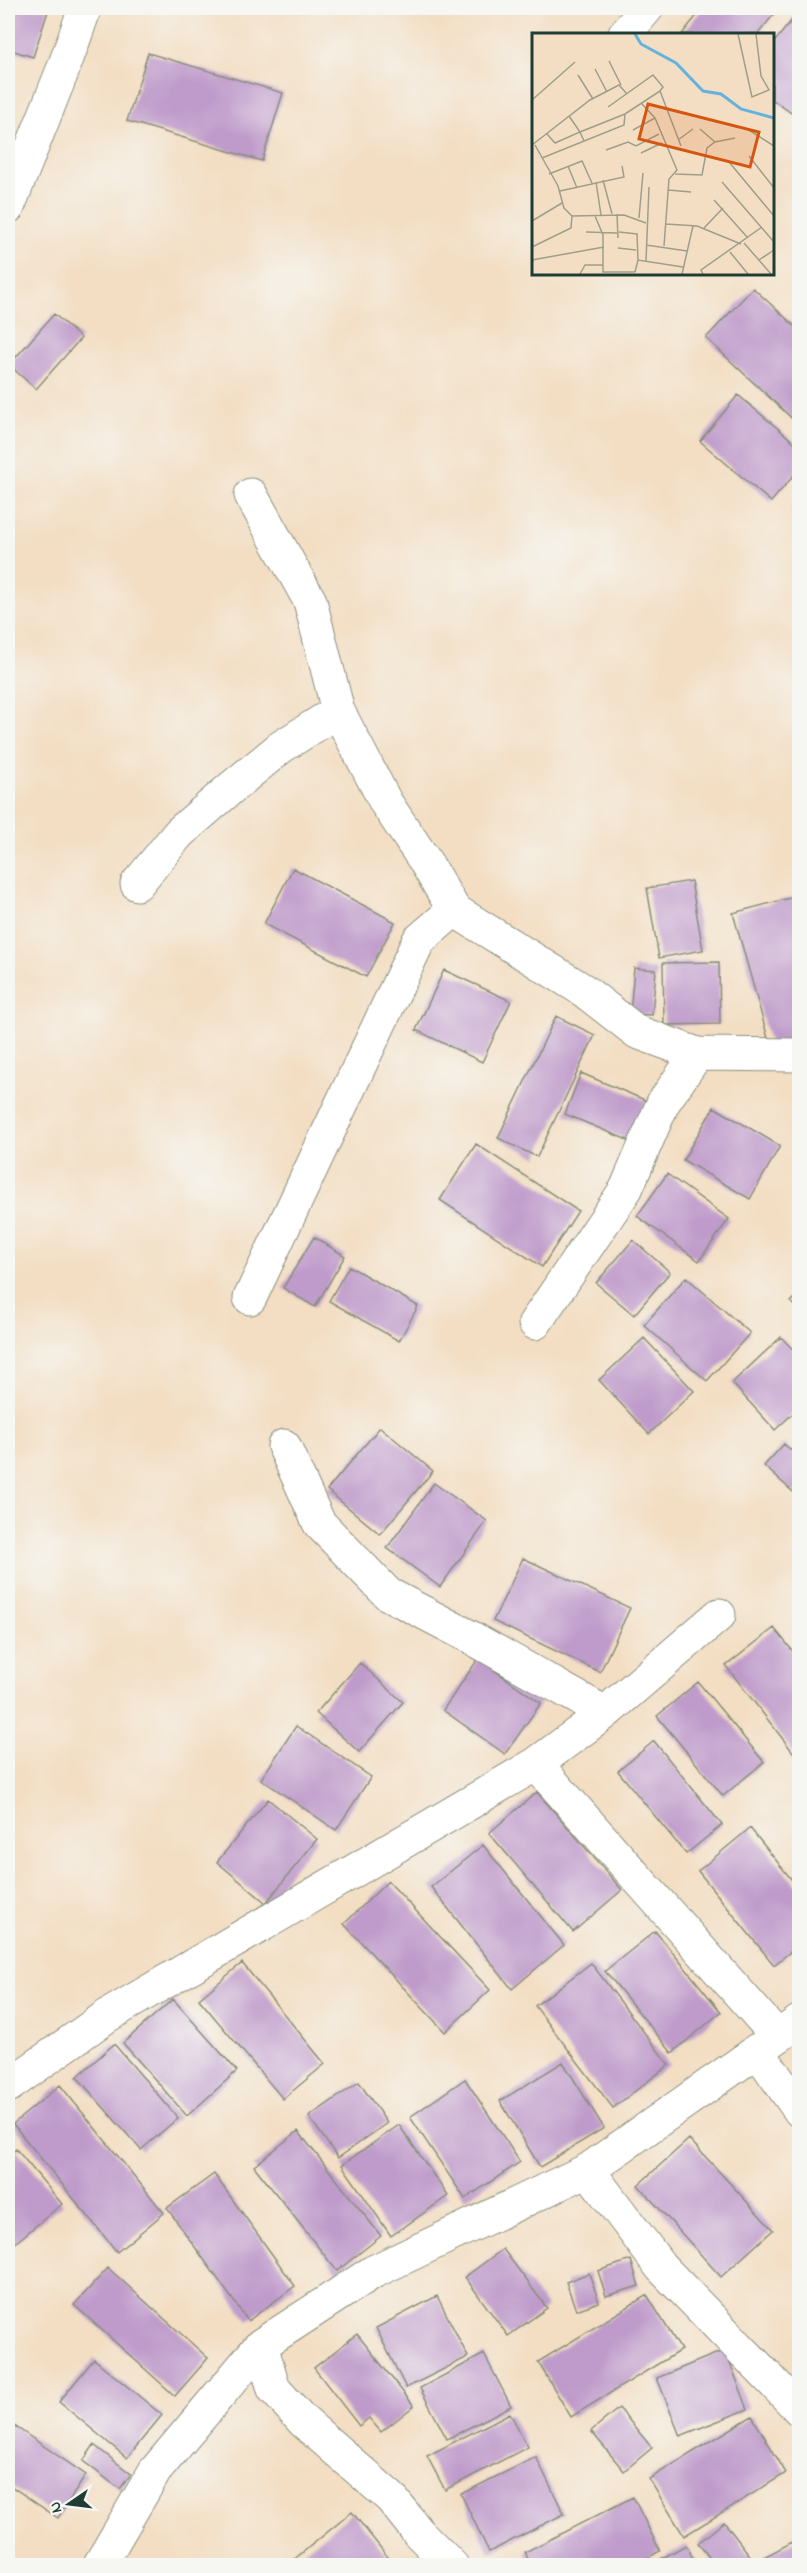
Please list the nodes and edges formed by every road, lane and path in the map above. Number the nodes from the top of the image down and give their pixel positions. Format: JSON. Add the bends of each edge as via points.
{"nodes":[{"id":1,"x":85,"y":8,"type":"edge"},
{"id":2,"x":647,"y":8,"type":"edge"},
{"id":3,"x":626,"y":33,"type":"edge"},
{"id":4,"x":8,"y":207,"type":"edge"},
{"id":5,"x":251,"y":495,"type":"dead end"},
{"id":6,"x":338,"y":711,"type":"junction"},
{"id":7,"x":137,"y":884,"type":"dead end"},
{"id":8,"x":454,"y":910,"type":"junction"},
{"id":9,"x":697,"y":1053,"type":"junction"},
{"id":10,"x":800,"y":1055,"type":"edge"},
{"id":11,"x":250,"y":1298,"type":"dead end"},
{"id":12,"x":535,"y":1323,"type":"dead end"},
{"id":13,"x":284,"y":1446,"type":"dead end"},
{"id":14,"x":719,"y":1615,"type":"dead end"},
{"id":15,"x":605,"y":1713,"type":"junction"},
{"id":16,"x":536,"y":1764,"type":"junction"},
{"id":17,"x":778,"y":2036,"type":"edge"},
{"id":18,"x":8,"y":2086,"type":"edge"},
{"id":19,"x":800,"y":2111,"type":"edge"},
{"id":20,"x":588,"y":2170,"type":"junction"},
{"id":21,"x":261,"y":2345,"type":"junction"},
{"id":22,"x":800,"y":2410,"type":"edge"},
{"id":23,"x":99,"y":2565,"type":"edge"},
{"id":24,"x":452,"y":2565,"type":"edge"}],
"edges":[{"from":1,"to":4,"type":"street"},
{"from":2,"to":3,"type":"street"},
{"from":5,"to":6,"type":"street","via":[[310,601]]},
{"from":6,"to":7,"type":"street","via":[[281,747],[231,788],[179,833]]},
{"from":6,"to":8,"type":"street","via":[[386,803]]},
{"from":8,"to":9,"type":"street","via":[[583,990],[637,1032]]},
{"from":8,"to":11,"type":"street","via":[[419,940]]},
{"from":9,"to":10,"type":"street"},
{"from":9,"to":12,"type":"street","via":[[663,1103],[626,1189]]},
{"from":13,"to":15,"type":"street","via":[[319,1523],[388,1594]]},
{"from":14,"to":15,"type":"street"},
{"from":15,"to":16,"type":"street"},
{"from":16,"to":17,"type":"street"},
{"from":16,"to":18,"type":"street","via":[[107,2016]]},
{"from":17,"to":19,"type":"street"},
{"from":17,"to":20,"type":"street"},
{"from":20,"to":21,"type":"street","via":[[373,2272]]},
{"from":20,"to":22,"type":"street","via":[[661,2267]]},
{"from":21,"to":23,"type":"street","via":[[155,2471]]},
{"from":21,"to":24,"type":"street","via":[[274,2390],[303,2421],[391,2498]]}]}
